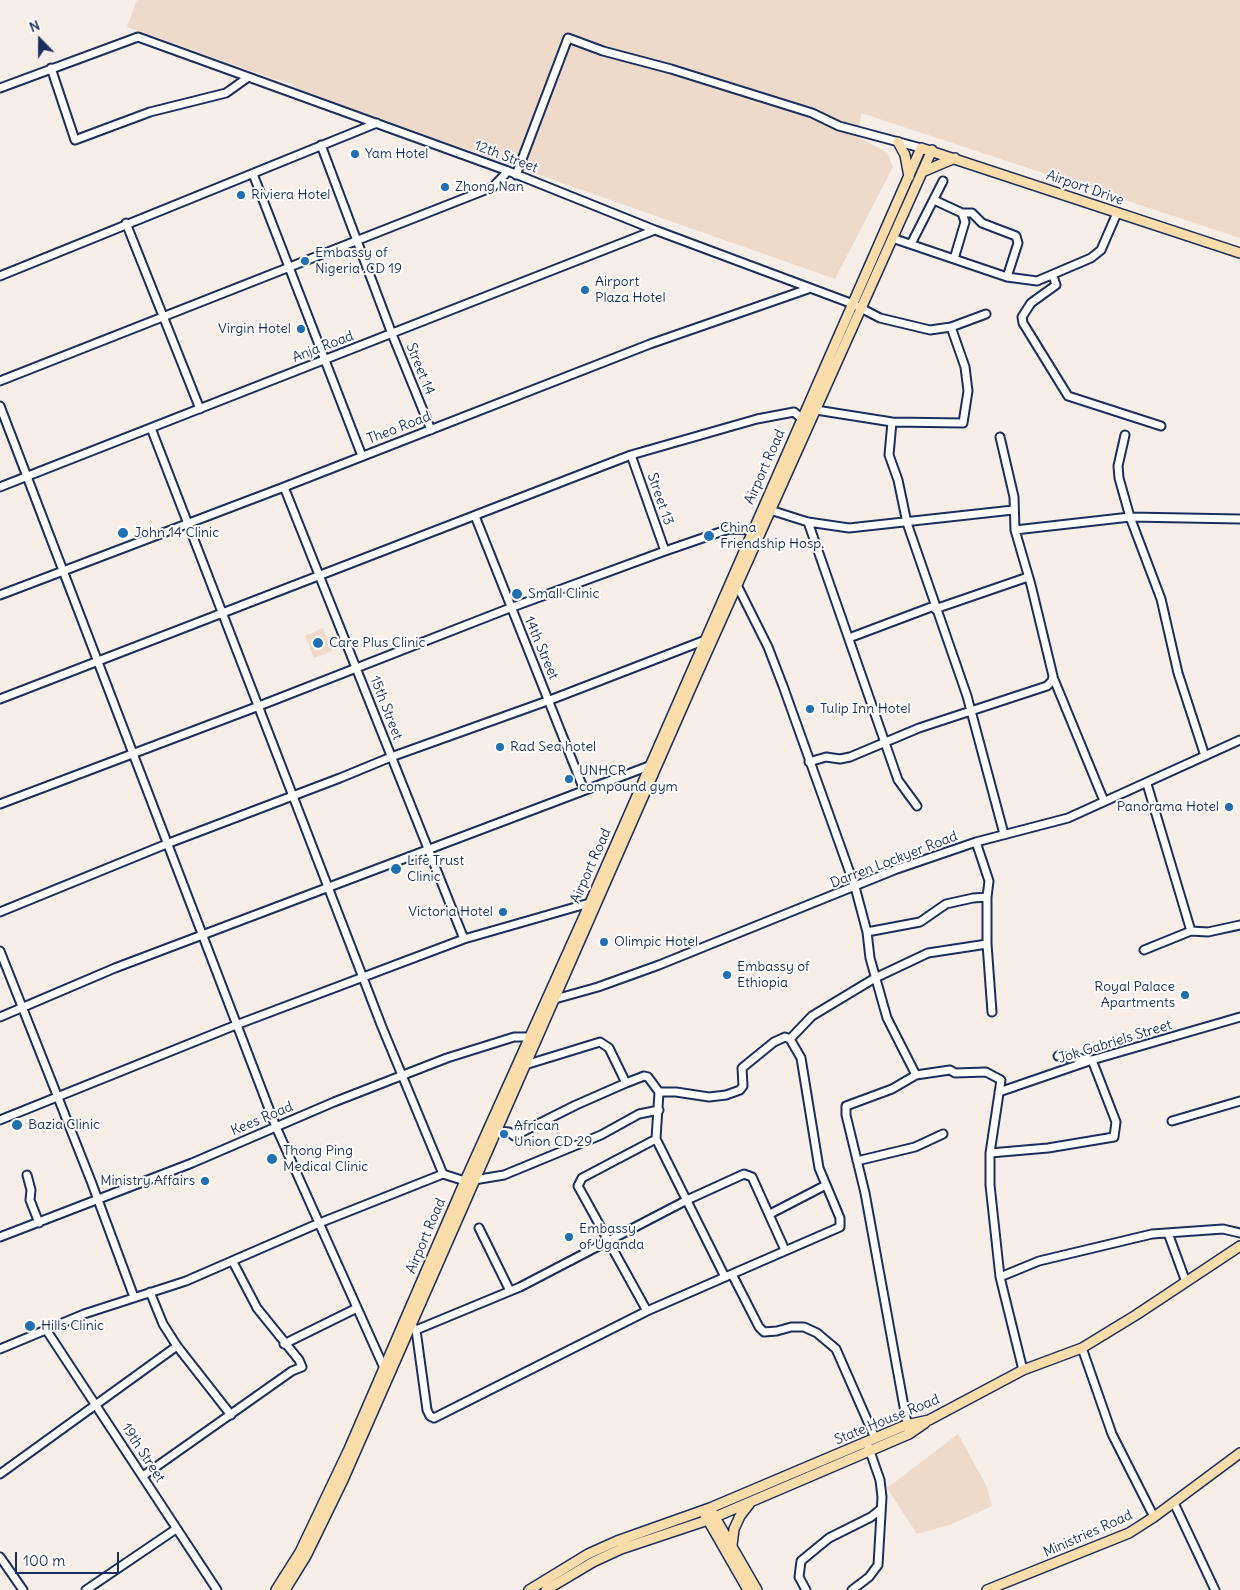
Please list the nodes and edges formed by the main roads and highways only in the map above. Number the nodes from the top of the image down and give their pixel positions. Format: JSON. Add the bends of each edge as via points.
{"nodes":[{"id":1,"x":898,"y":142,"type":"road end"},
{"id":2,"x":921,"y":148,"type":"joint"},
{"id":3,"x":932,"y":150,"type":"junction"},
{"id":4,"x":955,"y":158,"type":"junction"},
{"id":5,"x":922,"y":172,"type":"junction"},
{"id":6,"x":909,"y":178,"type":"junction"},
{"id":7,"x":1240,"y":253,"type":"edge"},
{"id":8,"x":857,"y":306,"type":"junction"},
{"id":9,"x":709,"y":639,"type":"junction"},
{"id":10,"x":594,"y":902,"type":"junction"},
{"id":11,"x":534,"y":1037,"type":"junction"},
{"id":12,"x":469,"y":1180,"type":"junction"},
{"id":13,"x":1240,"y":1246,"type":"edge"},
{"id":14,"x":908,"y":1430,"type":"junction"},
{"id":15,"x":870,"y":1444,"type":"junction"},
{"id":16,"x":1240,"y":1453,"type":"edge"},
{"id":17,"x":340,"y":1479,"type":"junction"},
{"id":18,"x":750,"y":1502,"type":"junction"},
{"id":19,"x":709,"y":1514,"type":"junction"},
{"id":20,"x":732,"y":1546,"type":"junction"},
{"id":21,"x":566,"y":1573,"type":"junction"},
{"id":22,"x":276,"y":1590,"type":"edge"},
{"id":23,"x":285,"y":1590,"type":"edge"},
{"id":24,"x":529,"y":1590,"type":"edge"},
{"id":25,"x":546,"y":1590,"type":"edge"},
{"id":26,"x":748,"y":1590,"type":"edge"},
{"id":27,"x":757,"y":1590,"type":"edge"},
{"id":28,"x":987,"y":1590,"type":"edge"}],
"edges":[{"from":1,"to":6,"type":"main road","via":[[905,154]]},
{"from":2,"to":3,"type":"main road","name":"Airport Drive"},
{"from":2,"to":6,"type":"main road","name":"Airport Road"},
{"from":3,"to":4,"type":"main road","name":"Airport Drive"},
{"from":3,"to":5,"type":"main road","name":"Airport Road"},
{"from":4,"to":5,"type":"main road"},
{"from":4,"to":7,"type":"main road","name":"Airport Drive"},
{"from":5,"to":8,"type":"main road","name":"Airport Road"},
{"from":6,"to":8,"type":"main road","name":"Airport Road"},
{"from":8,"to":9,"type":"main road","name":"Airport Road","via":[[802,419]]},
{"from":8,"to":9,"type":"main road","name":"Airport Road","via":[[816,410],[738,587]]},
{"from":9,"to":10,"type":"main road","name":"Airport Road"},
{"from":9,"to":10,"type":"main road","name":"Airport Road","via":[[649,766]]},
{"from":10,"to":11,"type":"main road","name":"Airport Road"},
{"from":10,"to":11,"type":"main road","name":"Airport Road","via":[[554,999]]},
{"from":11,"to":12,"type":"main road","name":"Airport Road"},
{"from":11,"to":12,"type":"main road","name":"Airport Road","via":[[495,1132]]},
{"from":12,"to":17,"type":"main road","name":"Airport Road","via":[[384,1370]]},
{"from":12,"to":17,"type":"main road","name":"Airport Road","via":[[414,1328]]},
{"from":13,"to":14,"type":"main road","name":"State House Road","via":[[1082,1348],[1023,1370]]},
{"from":14,"to":15,"type":"main road"},
{"from":14,"to":15,"type":"main road","name":"State House Road"},
{"from":15,"to":18,"type":"main road"},
{"from":15,"to":19,"type":"main road","name":"State House Road"},
{"from":16,"to":28,"type":"main road","name":"Ministries Road","via":[[1154,1517],[1113,1541]]},
{"from":17,"to":22,"type":"main road","name":"Airport Road"},
{"from":17,"to":23,"type":"main road","name":"Airport Road","via":[[306,1556]]},
{"from":18,"to":19,"type":"main road"},
{"from":18,"to":20,"type":"main road","via":[[734,1529]]},
{"from":19,"to":20,"type":"main road"},
{"from":19,"to":21,"type":"main road","via":[[655,1531]]},
{"from":19,"to":26,"type":"main road"},
{"from":20,"to":27,"type":"main road"},
{"from":21,"to":24,"type":"main road"},
{"from":21,"to":25,"type":"main road"}]}
